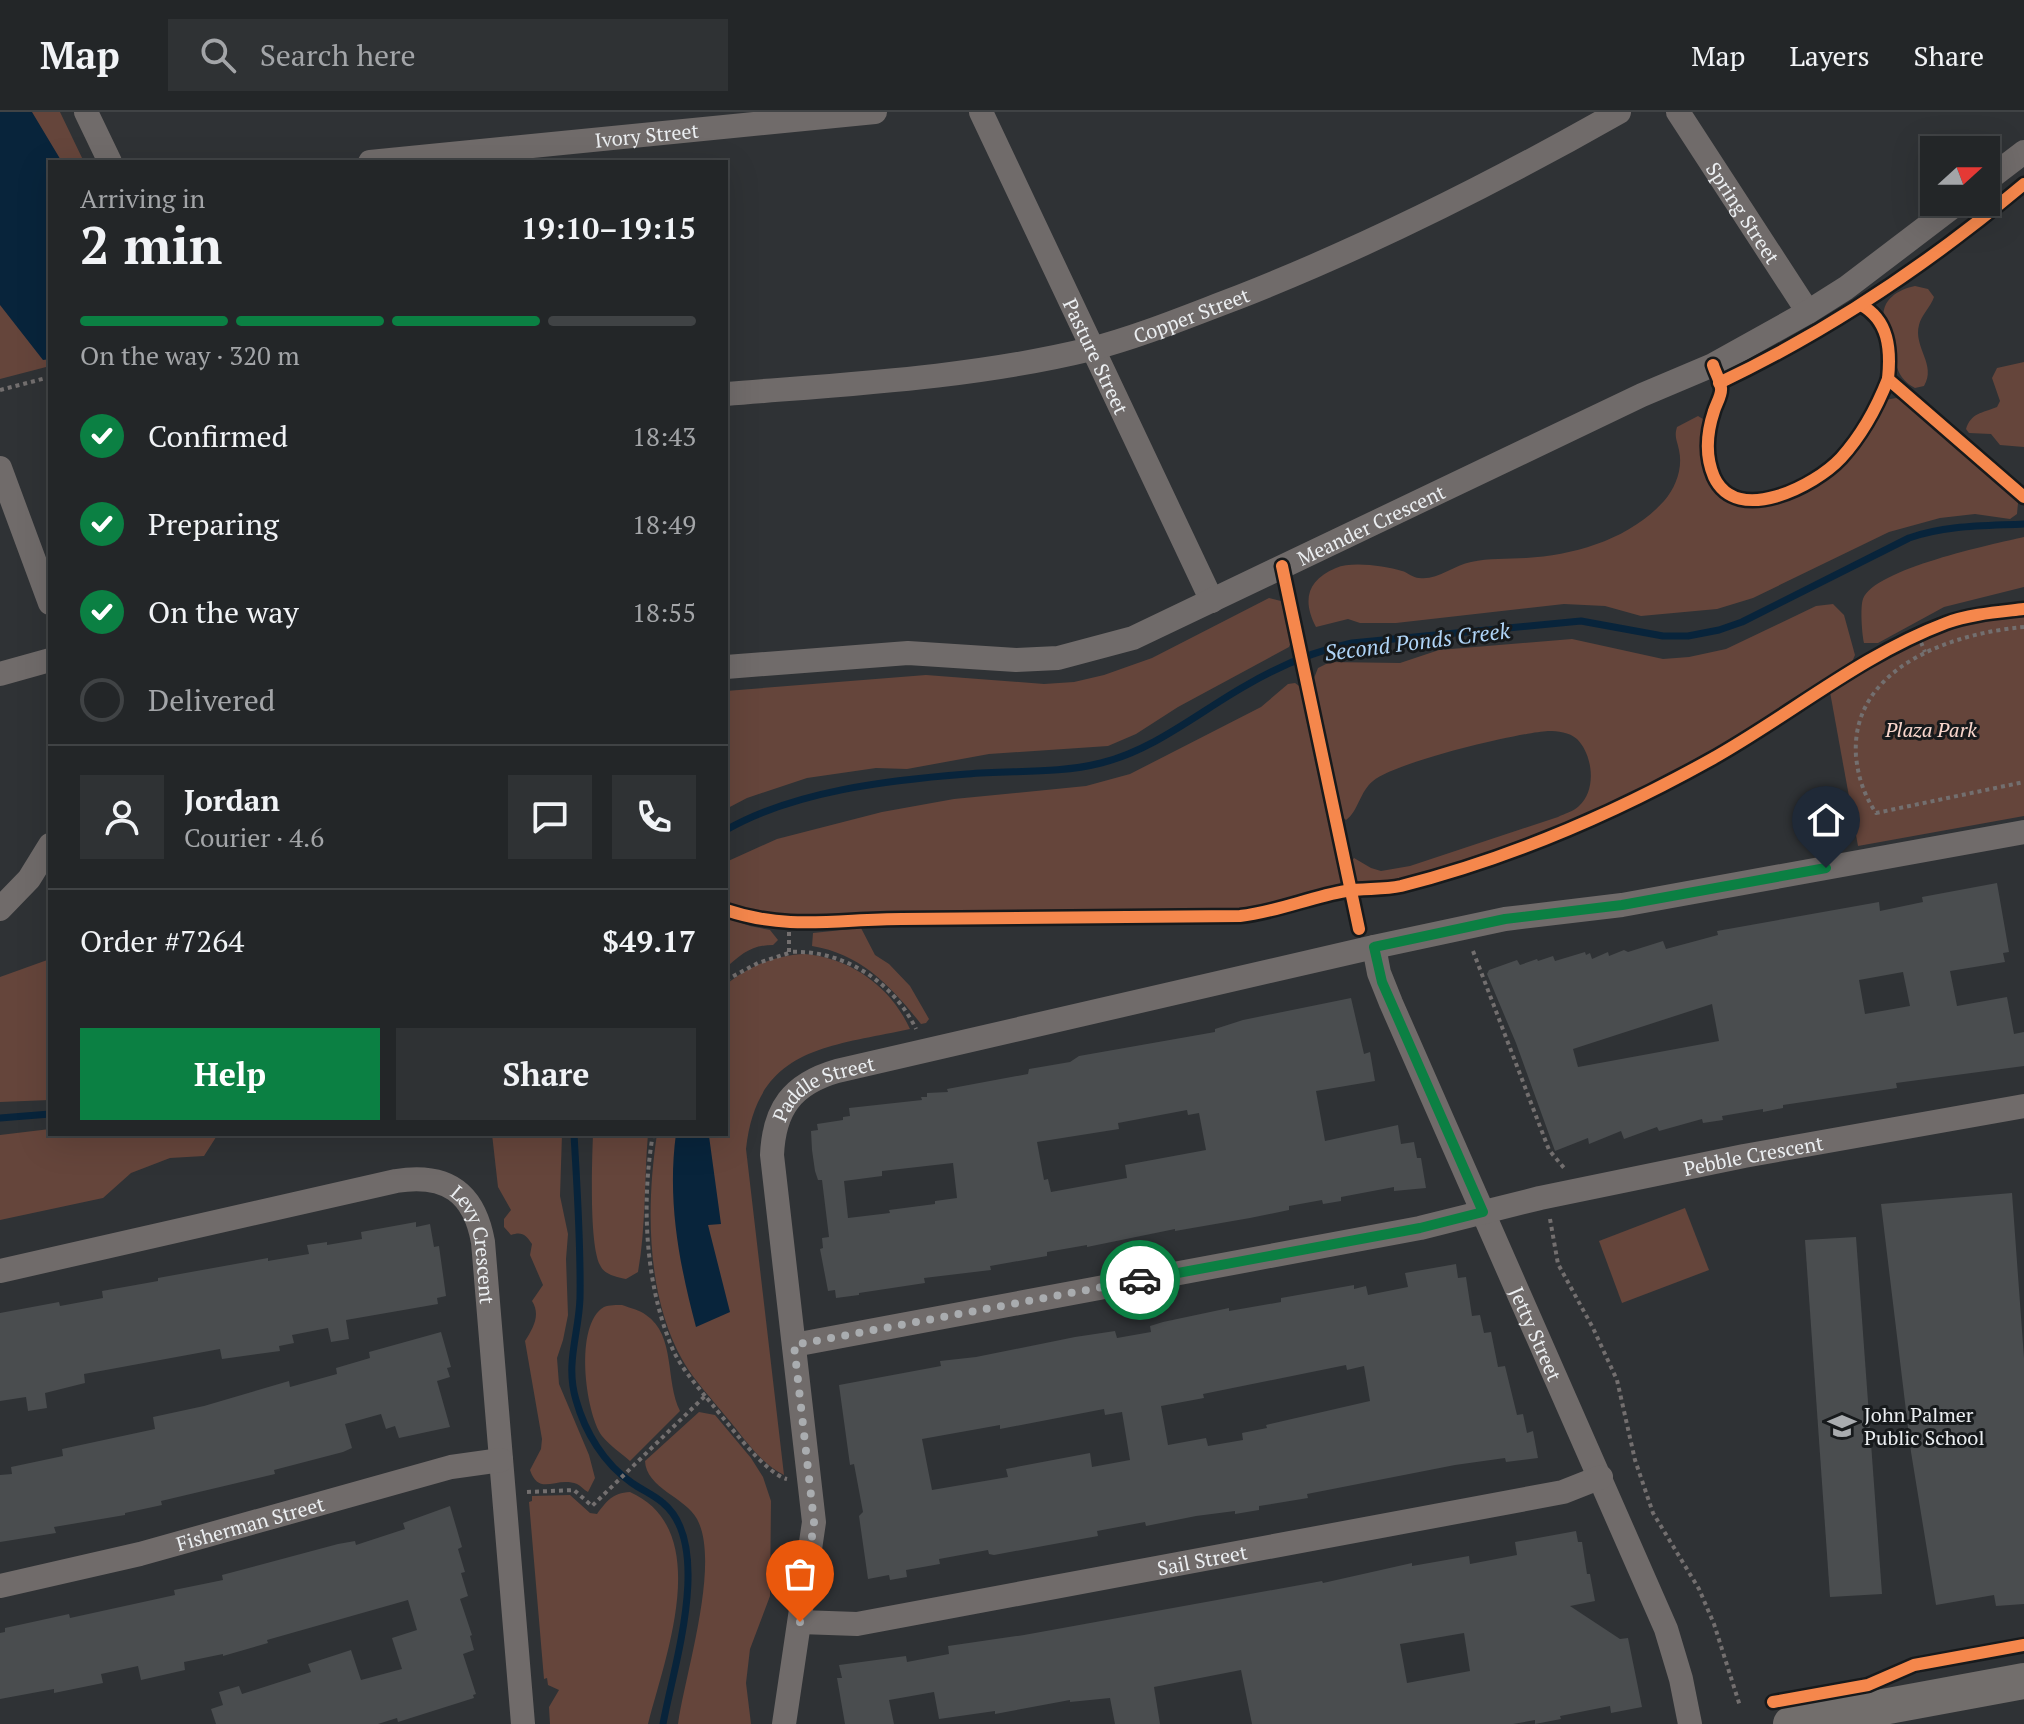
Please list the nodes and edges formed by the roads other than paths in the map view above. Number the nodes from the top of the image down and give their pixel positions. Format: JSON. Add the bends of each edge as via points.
{"nodes":[{"id":1,"x":86,"y":112,"type":"edge"},
{"id":2,"x":875,"y":112,"type":"edge"},
{"id":3,"x":981,"y":112,"type":"edge"},
{"id":4,"x":1619,"y":112,"type":"edge"},
{"id":5,"x":1678,"y":112,"type":"edge"},
{"id":6,"x":2024,"y":152,"type":"edge"},
{"id":7,"x":109,"y":160,"type":"edge"},
{"id":8,"x":390,"y":160,"type":"edge"},
{"id":9,"x":2000,"y":170,"type":"edge"},
{"id":10,"x":1941,"y":216,"type":"edge"},
{"id":11,"x":1808,"y":312,"type":"junction"},
{"id":12,"x":1093,"y":348,"type":"junction"},
{"id":13,"x":728,"y":394,"type":"edge"},
{"id":14,"x":0,"y":468,"type":"edge"},
{"id":15,"x":48,"y":598,"type":"edge"},
{"id":16,"x":1212,"y":601,"type":"junction"},
{"id":17,"x":48,"y":661,"type":"edge"},
{"id":18,"x":728,"y":667,"type":"edge"},
{"id":19,"x":0,"y":674,"type":"edge"},
{"id":20,"x":2024,"y":832,"type":"edge"},
{"id":21,"x":48,"y":848,"type":"edge"},
{"id":22,"x":0,"y":909,"type":"edge"},
{"id":23,"x":1374,"y":947,"type":"junction"},
{"id":24,"x":2024,"y":1106,"type":"edge"},
{"id":25,"x":1483,"y":1212,"type":"junction"},
{"id":26,"x":0,"y":1271,"type":"edge"},
{"id":27,"x":794,"y":1345,"type":"junction"},
{"id":28,"x":501,"y":1460,"type":"junction"},
{"id":29,"x":1601,"y":1477,"type":"junction"},
{"id":30,"x":0,"y":1586,"type":"edge"},
{"id":31,"x":800,"y":1622,"type":"junction"},
{"id":32,"x":2024,"y":1681,"type":"edge"},
{"id":33,"x":523,"y":1724,"type":"edge"},
{"id":34,"x":784,"y":1724,"type":"edge"},
{"id":35,"x":1690,"y":1724,"type":"edge"},
{"id":36,"x":1791,"y":1724,"type":"edge"}],
"edges":[{"from":1,"to":7,"type":"street"},
{"from":2,"to":8,"type":"street","name":"Ivory Street"},
{"from":3,"to":12,"type":"street","name":"Pasture Street"},
{"from":4,"to":12,"type":"street","name":"Copper Street","via":[[1494,182],[1369,242],[1203,311]]},
{"from":5,"to":11,"type":"street","name":"Spring Street"},
{"from":6,"to":9,"type":"street"},
{"from":10,"to":11,"type":"street","name":"Meander Crescent"},
{"from":11,"to":16,"type":"street","name":"Meander Crescent","via":[[1713,365]]},
{"from":12,"to":13,"type":"street","name":"Copper Street","via":[[999,367]]},
{"from":12,"to":16,"type":"street","name":"Pasture Street"},
{"from":14,"to":15,"type":"street"},
{"from":16,"to":18,"type":"street","name":"Meander Crescent","via":[[1133,638],[1058,658],[908,653]]},
{"from":17,"to":19,"type":"street"},
{"from":20,"to":23,"type":"street","via":[[1622,905],[1505,919]]},
{"from":21,"to":22,"type":"street","via":[[29,879]]},
{"from":23,"to":25,"type":"street","name":"Jetty Street","via":[[1382,982]]},
{"from":23,"to":27,"type":"street","name":"Paddle Street","via":[[837,1071],[806,1083],[782,1108],[772,1155]]},
{"from":24,"to":25,"type":"street","name":"Pebble Crescent","via":[[1744,1156]]},
{"from":25,"to":27,"type":"street","name":"Pebble Crescent"},
{"from":25,"to":29,"type":"street","name":"Jetty Street"},
{"from":26,"to":28,"type":"street","name":"Levy Crescent","via":[[396,1181],[433,1179],[460,1193],[481,1228]]},
{"from":27,"to":31,"type":"street","name":"Paddle Street","via":[[814,1522]]},
{"from":28,"to":30,"type":"street","name":"Fisherman Street","via":[[451,1467],[140,1554]]},
{"from":28,"to":33,"type":"street","name":"Levy Crescent"},
{"from":29,"to":31,"type":"street","name":"Sail Street","via":[[1563,1492],[857,1624]]},
{"from":29,"to":35,"type":"street","name":"Jetty Street","via":[[1666,1629]]},
{"from":31,"to":34,"type":"street","name":"Paddle Street"},
{"from":32,"to":36,"type":"street"}]}
